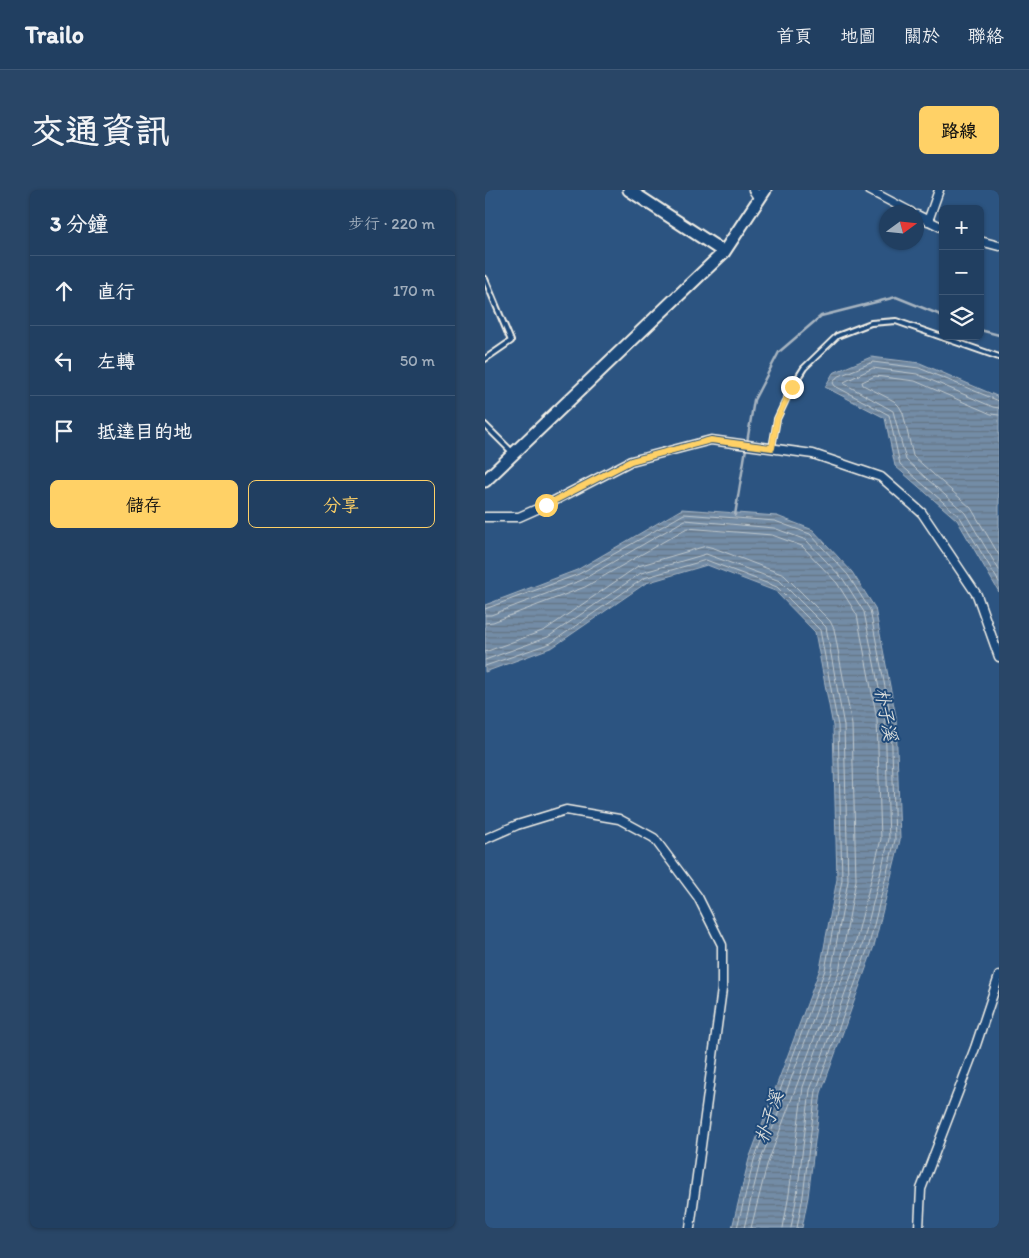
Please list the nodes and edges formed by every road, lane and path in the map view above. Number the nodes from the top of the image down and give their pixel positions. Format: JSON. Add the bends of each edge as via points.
{"nodes":[{"id":1,"x":629,"y":190,"type":"edge"},
{"id":2,"x":869,"y":190,"type":"edge"},
{"id":3,"x":939,"y":190,"type":"edge"},
{"id":4,"x":759,"y":193,"type":"edge"},
{"id":5,"x":898,"y":205,"type":"edge"},
{"id":6,"x":924,"y":219,"type":"edge"},
{"id":7,"x":928,"y":221,"type":"junction"},
{"id":8,"x":939,"y":226,"type":"edge"},
{"id":9,"x":984,"y":242,"type":"edge"},
{"id":10,"x":999,"y":246,"type":"edge"},
{"id":11,"x":724,"y":252,"type":"junction"},
{"id":12,"x":485,"y":279,"type":"edge"},
{"id":13,"x":999,"y":357,"type":"edge"},
{"id":14,"x":485,"y":359,"type":"edge"},
{"id":15,"x":485,"y":425,"type":"edge"},
{"id":16,"x":772,"y":448,"type":"junction"},
{"id":17,"x":514,"y":454,"type":"junction"},
{"id":18,"x":485,"y":481,"type":"edge"},
{"id":19,"x":485,"y":517,"type":"edge"},
{"id":20,"x":999,"y":658,"type":"edge"},
{"id":21,"x":485,"y":839,"type":"edge"},
{"id":22,"x":999,"y":976,"type":"edge"},
{"id":23,"x":691,"y":1228,"type":"edge"},
{"id":24,"x":919,"y":1228,"type":"edge"}],
"edges":[{"from":1,"to":11,"type":"street"},
{"from":2,"to":5,"type":"street"},
{"from":3,"to":7,"type":"street"},
{"from":4,"to":11,"type":"street"},
{"from":6,"to":7,"type":"street"},
{"from":7,"to":8,"type":"street"},
{"from":9,"to":10,"type":"street"},
{"from":11,"to":17,"type":"street"},
{"from":12,"to":14,"type":"lane","via":[[511,341]]},
{"from":13,"to":16,"type":"lane","via":[[896,321],[871,323],[837,336],[805,368],[792,387],[777,419]]},
{"from":15,"to":17,"type":"lane"},
{"from":16,"to":19,"type":"street","via":[[711,440],[631,461],[519,517]]},
{"from":16,"to":20,"type":"street","via":[[813,454],[881,477],[922,513],[977,595]]},
{"from":17,"to":18,"type":"street"},
{"from":21,"to":23,"type":"street","via":[[566,810],[619,820],[655,838],[698,897],[722,946],[722,990]]},
{"from":22,"to":24,"type":"street","via":[[921,1189]]}]}
